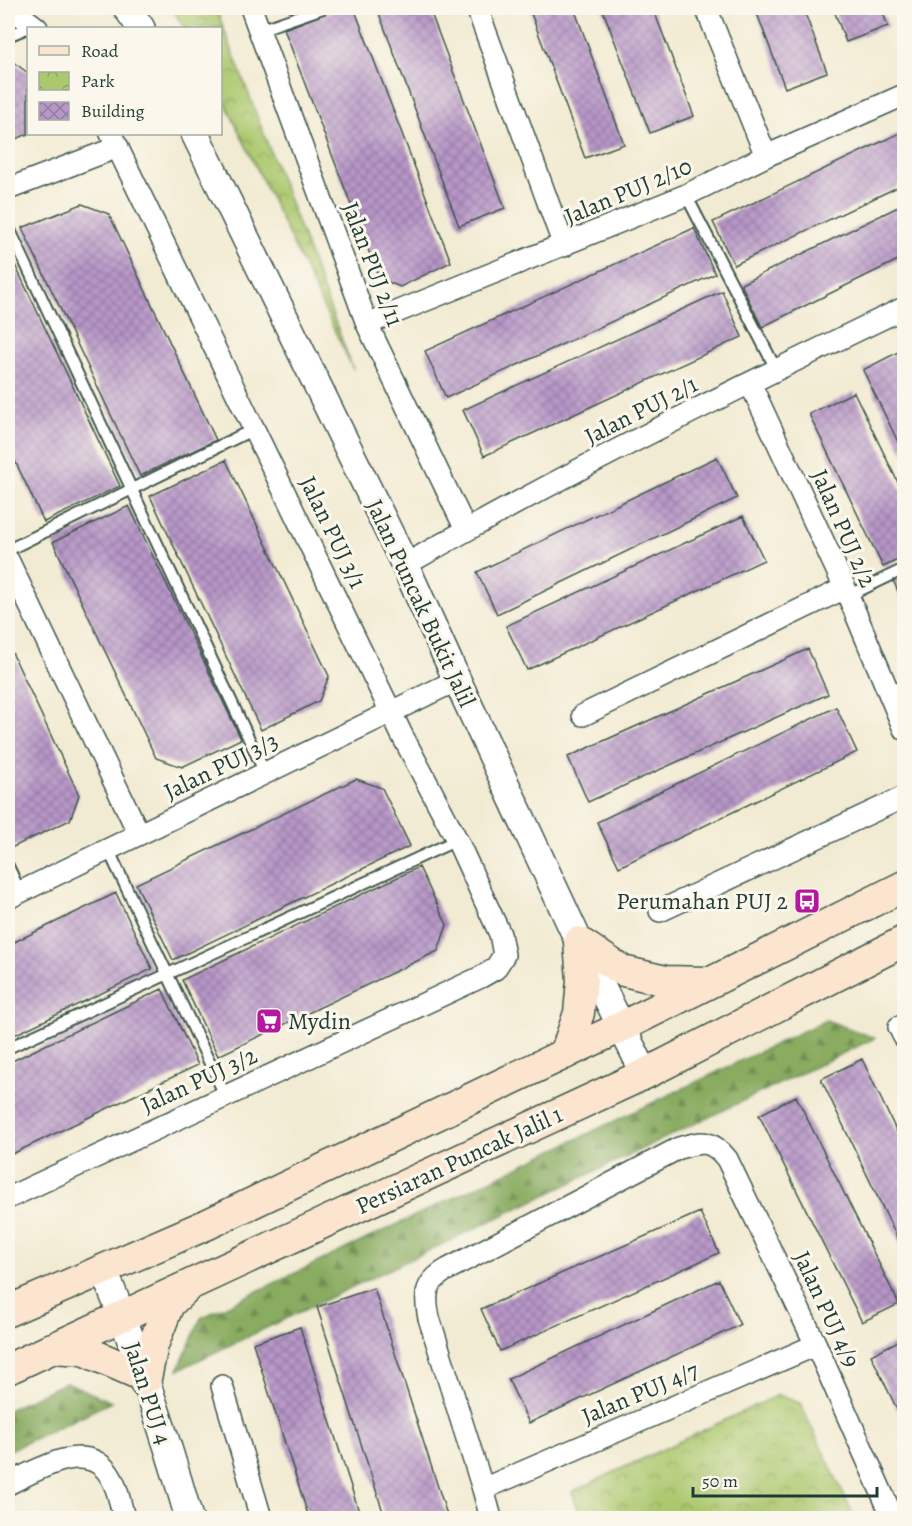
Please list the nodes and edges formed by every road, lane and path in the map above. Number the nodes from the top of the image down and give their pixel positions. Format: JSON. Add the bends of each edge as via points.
{"nodes":[{"id":1,"x":11,"y":8,"type":"edge"},
{"id":2,"x":127,"y":8,"type":"edge"},
{"id":3,"x":251,"y":8,"type":"edge"},
{"id":4,"x":323,"y":8,"type":"edge"},
{"id":5,"x":477,"y":8,"type":"edge"},
{"id":6,"x":706,"y":8,"type":"edge"},
{"id":7,"x":35,"y":27,"type":"edge"},
{"id":8,"x":140,"y":27,"type":"edge"},
{"id":9,"x":27,"y":30,"type":"edge"},
{"id":10,"x":259,"y":30,"type":"junction"},
{"id":11,"x":8,"y":36,"type":"edge"},
{"id":12,"x":904,"y":96,"type":"edge"},
{"id":13,"x":195,"y":135,"type":"edge"},
{"id":14,"x":115,"y":140,"type":"edge"},
{"id":15,"x":766,"y":156,"type":"junction"},
{"id":16,"x":8,"y":189,"type":"edge"},
{"id":17,"x":686,"y":195,"type":"junction"},
{"id":18,"x":8,"y":226,"type":"edge"},
{"id":19,"x":564,"y":246,"type":"junction"},
{"id":20,"x":904,"y":308,"type":"edge"},
{"id":21,"x":367,"y":324,"type":"junction"},
{"id":22,"x":776,"y":369,"type":"junction"},
{"id":23,"x":750,"y":383,"type":"junction"},
{"id":24,"x":254,"y":429,"type":"junction"},
{"id":25,"x":132,"y":489,"type":"junction"},
{"id":26,"x":466,"y":530,"type":"junction"},
{"id":27,"x":8,"y":550,"type":"edge"},
{"id":28,"x":8,"y":560,"type":"edge"},
{"id":29,"x":405,"y":565,"type":"junction"},
{"id":30,"x":904,"y":569,"type":"edge"},
{"id":31,"x":846,"y":592,"type":"junction"},
{"id":32,"x":456,"y":681,"type":"junction"},
{"id":33,"x":391,"y":712,"type":"junction"},
{"id":34,"x":583,"y":716,"type":"dead end"},
{"id":35,"x":904,"y":729,"type":"edge"},
{"id":36,"x":265,"y":773,"type":"junction"},
{"id":37,"x":900,"y":799,"type":"edge"},
{"id":38,"x":139,"y":834,"type":"junction"},
{"id":39,"x":457,"y":840,"type":"junction"},
{"id":40,"x":108,"y":849,"type":"junction"},
{"id":41,"x":8,"y":866,"type":"edge"},
{"id":42,"x":904,"y":886,"type":"edge"},
{"id":43,"x":14,"y":895,"type":"edge"},
{"id":44,"x":660,"y":910,"type":"dead end"},
{"id":45,"x":904,"y":941,"type":"edge"},
{"id":46,"x":579,"y":942,"type":"junction"},
{"id":47,"x":504,"y":955,"type":"joint"},
{"id":48,"x":167,"y":973,"type":"junction"},
{"id":49,"x":711,"y":982,"type":"junction"},
{"id":50,"x":621,"y":1027,"type":"junction"},
{"id":51,"x":8,"y":1048,"type":"edge"},
{"id":52,"x":565,"y":1054,"type":"junction"},
{"id":53,"x":645,"y":1074,"type":"junction"},
{"id":54,"x":225,"y":1095,"type":"junction"},
{"id":55,"x":8,"y":1198,"type":"edge"},
{"id":56,"x":103,"y":1269,"type":"junction"},
{"id":57,"x":187,"y":1287,"type":"junction"},
{"id":58,"x":8,"y":1311,"type":"edge"},
{"id":59,"x":122,"y":1315,"type":"junction"},
{"id":60,"x":816,"y":1345,"type":"junction"},
{"id":61,"x":52,"y":1348,"type":"junction"},
{"id":62,"x":8,"y":1369,"type":"edge"},
{"id":63,"x":144,"y":1379,"type":"junction"},
{"id":64,"x":222,"y":1386,"type":"dead end"},
{"id":65,"x":8,"y":1484,"type":"edge"},
{"id":66,"x":483,"y":1489,"type":"junction"},
{"id":67,"x":124,"y":1518,"type":"edge"},
{"id":68,"x":189,"y":1518,"type":"edge"},
{"id":69,"x":261,"y":1518,"type":"edge"},
{"id":70,"x":491,"y":1518,"type":"edge"},
{"id":71,"x":893,"y":1518,"type":"edge"}],
"edges":[{"from":1,"to":7,"type":"street"},
{"from":2,"to":8,"type":"street"},
{"from":3,"to":10,"type":"street","name":"Jalan PUJ 2/11"},
{"from":4,"to":10,"type":"lane"},
{"from":5,"to":19,"type":"street"},
{"from":6,"to":15,"type":"street"},
{"from":9,"to":11,"type":"lane"},
{"from":10,"to":21,"type":"street","name":"Jalan PUJ 2/11"},
{"from":12,"to":15,"type":"street","name":"Jalan PUJ 2/10"},
{"from":13,"to":29,"type":"street","name":"Jalan Puncak Bukit Jalil"},
{"from":14,"to":16,"type":"street"},
{"from":14,"to":24,"type":"street","name":"Jalan PUJ 3/1"},
{"from":15,"to":17,"type":"street","name":"Jalan PUJ 2/10"},
{"from":17,"to":19,"type":"street","name":"Jalan PUJ 2/10"},
{"from":17,"to":22,"type":"lane"},
{"from":18,"to":25,"type":"lane"},
{"from":19,"to":21,"type":"street","name":"Jalan PUJ 2/10"},
{"from":20,"to":22,"type":"street","name":"Jalan PUJ 2/1"},
{"from":21,"to":26,"type":"street","name":"Jalan PUJ 2/11"},
{"from":22,"to":23,"type":"street","name":"Jalan PUJ 2/1"},
{"from":23,"to":26,"type":"street","name":"Jalan PUJ 2/1"},
{"from":23,"to":31,"type":"street","name":"Jalan PUJ 2/2"},
{"from":24,"to":25,"type":"lane"},
{"from":24,"to":33,"type":"street","name":"Jalan PUJ 3/1"},
{"from":25,"to":27,"type":"lane"},
{"from":25,"to":36,"type":"lane"},
{"from":26,"to":29,"type":"street","name":"Jalan PUJ 2/1"},
{"from":28,"to":38,"type":"street"},
{"from":29,"to":32,"type":"street","name":"Jalan Puncak Bukit Jalil"},
{"from":30,"to":31,"type":"lane"},
{"from":31,"to":34,"type":"street"},
{"from":31,"to":35,"type":"street","name":"Jalan PUJ 2/2"},
{"from":32,"to":33,"type":"street","name":"Jalan PUJ 3/3"},
{"from":32,"to":46,"type":"street","name":"Jalan Puncak Bukit Jalil"},
{"from":33,"to":36,"type":"street","name":"Jalan PUJ 3/3"},
{"from":33,"to":39,"type":"street","name":"Jalan PUJ 3/1"},
{"from":36,"to":38,"type":"street","name":"Jalan PUJ 3/3"},
{"from":37,"to":44,"type":"street"},
{"from":38,"to":40,"type":"street","name":"Jalan PUJ 3/3"},
{"from":39,"to":47,"type":"street","name":"Jalan PUJ 3/1","via":[[500,934]]},
{"from":39,"to":48,"type":"lane"},
{"from":40,"to":43,"type":"street","name":"Jalan PUJ 3/3"},
{"from":40,"to":48,"type":"lane"},
{"from":41,"to":43,"type":"lane"},
{"from":42,"to":49,"type":"main road","name":"Persiaran Puncak Jalil 1"},
{"from":45,"to":53,"type":"main road","name":"Persiaran Puncak Jalil 1"},
{"from":46,"to":49,"type":"main road","via":[[623,971],[666,981]]},
{"from":46,"to":50,"type":"street","name":"Jalan Puncak Bukit Jalil"},
{"from":46,"to":52,"type":"main road","via":[[579,1013]]},
{"from":47,"to":54,"type":"street","name":"Jalan PUJ 3/2","via":[[495,969],[481,977]]},
{"from":48,"to":51,"type":"lane"},
{"from":48,"to":54,"type":"lane"},
{"from":49,"to":50,"type":"main road","name":"Persiaran Puncak Jalil 1"},
{"from":50,"to":52,"type":"main road","name":"Persiaran Puncak Jalil 1"},
{"from":50,"to":53,"type":"street","name":"Jalan Puncak Bukit Jalil"},
{"from":52,"to":56,"type":"main road","name":"Persiaran Puncak Jalil 1","via":[[208,1224]]},
{"from":53,"to":57,"type":"main road","name":"Persiaran Puncak Jalil 1"},
{"from":54,"to":55,"type":"street","name":"Jalan PUJ 3/2"},
{"from":56,"to":58,"type":"main road","name":"Persiaran Puncak Jalil 1"},
{"from":56,"to":59,"type":"street","name":"Jalan PUJ 4"},
{"from":57,"to":59,"type":"main road","name":"Persiaran Puncak Jalil 1"},
{"from":57,"to":63,"type":"main road","via":[[170,1304]]},
{"from":59,"to":61,"type":"main road","name":"Persiaran Puncak Jalil 1"},
{"from":59,"to":63,"type":"street","name":"Jalan PUJ 4"},
{"from":60,"to":66,"type":"street","name":"Jalan PUJ 4/7"},
{"from":60,"to":66,"type":"street","name":"Jalan PUJ 4/9","via":[[727,1159],[718,1147],[706,1143],[679,1148],[448,1269],[428,1286],[425,1301],[429,1318]]},
{"from":60,"to":71,"type":"street","name":"Jalan PUJ 4/9"},
{"from":61,"to":62,"type":"main road","name":"Persiaran Puncak Jalil 1"},
{"from":61,"to":63,"type":"main road","via":[[83,1350]]},
{"from":63,"to":68,"type":"street","name":"Jalan PUJ 4"},
{"from":64,"to":69,"type":"street"},
{"from":65,"to":67,"type":"street","via":[[77,1457],[106,1470]]},
{"from":66,"to":70,"type":"street"}]}
